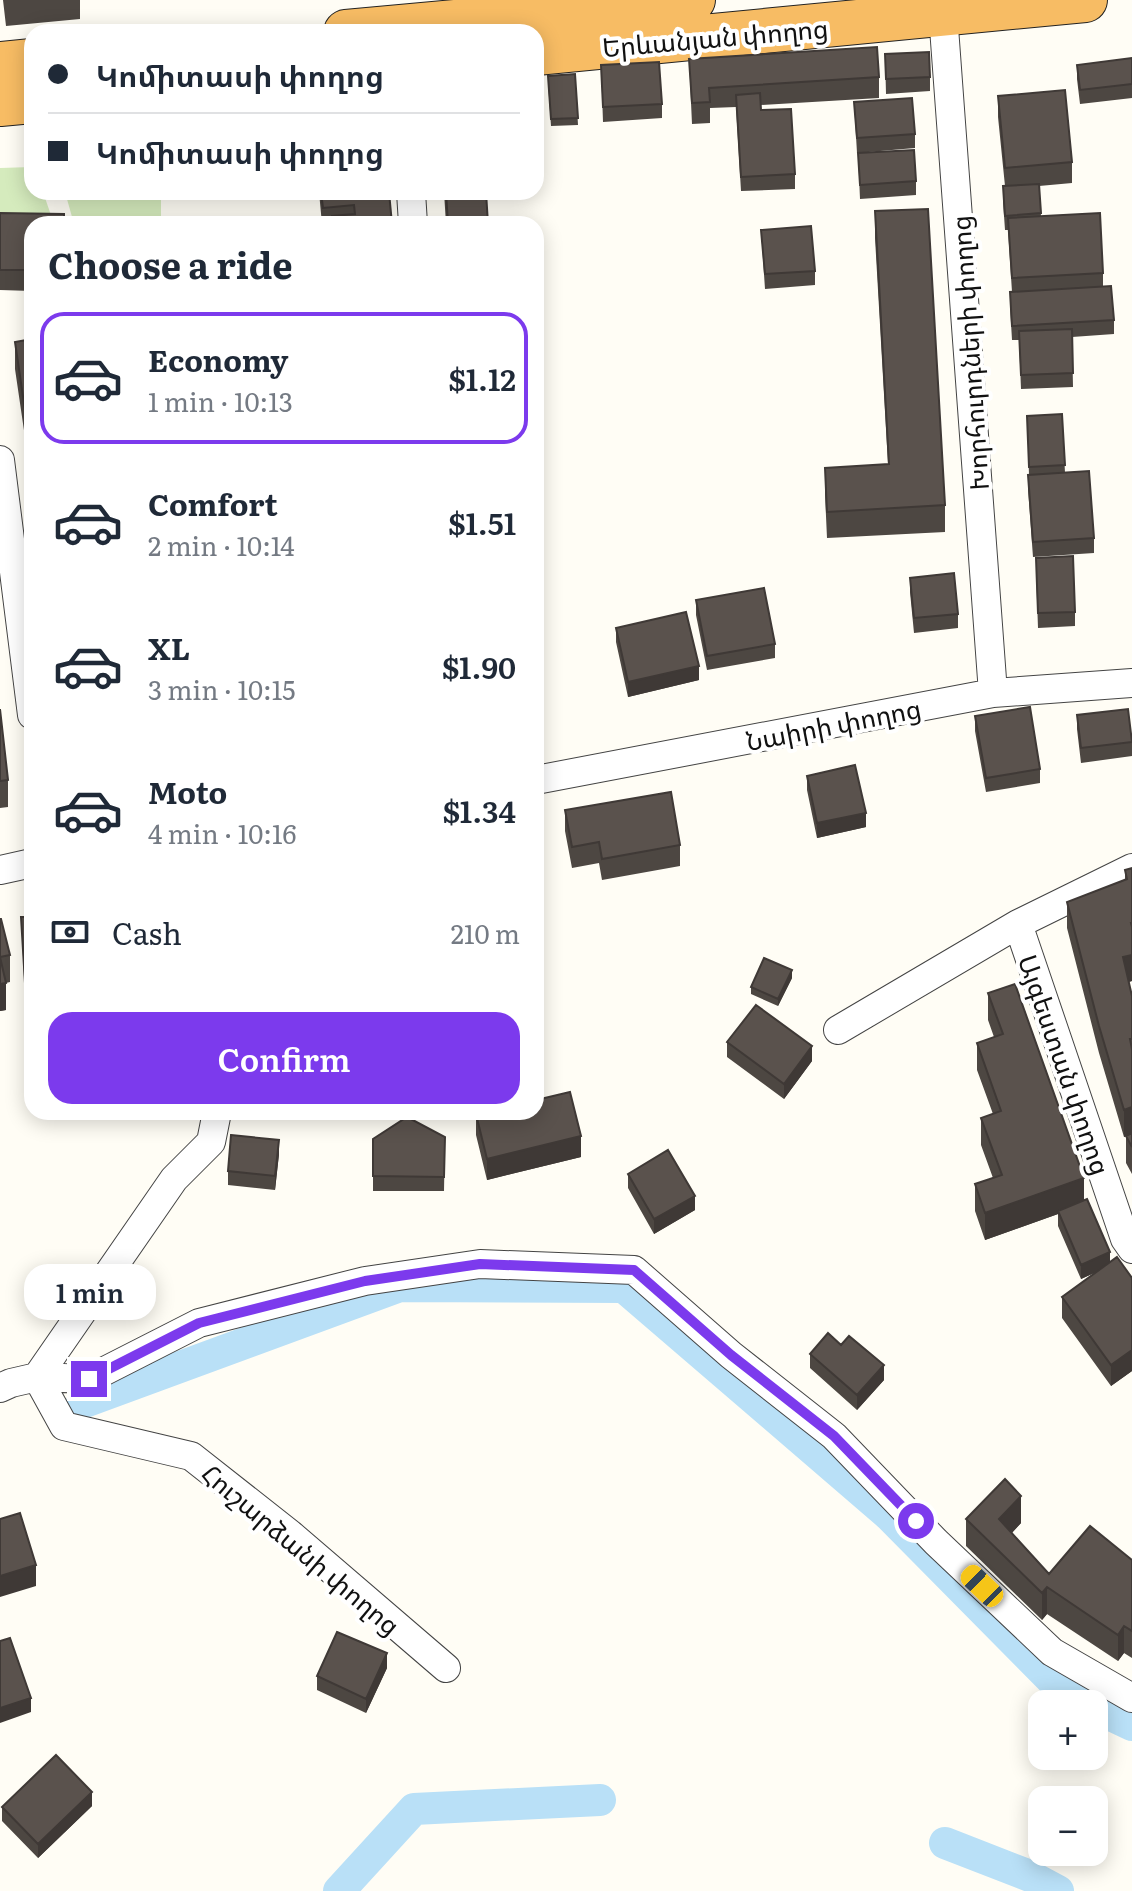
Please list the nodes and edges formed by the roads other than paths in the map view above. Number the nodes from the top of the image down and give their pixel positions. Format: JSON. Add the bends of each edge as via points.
{"nodes":[{"id":1,"x":693,"y":0,"type":"edge"},
{"id":2,"x":1085,"y":0,"type":"edge"},
{"id":3,"x":394,"y":14,"type":"edge"},
{"id":4,"x":943,"y":14,"type":"junction"},
{"id":5,"x":367,"y":24,"type":"edge"},
{"id":6,"x":544,"y":52,"type":"edge"},
{"id":7,"x":24,"y":62,"type":"edge"},
{"id":8,"x":0,"y":64,"type":"edge"},
{"id":9,"x":24,"y":102,"type":"edge"},
{"id":10,"x":0,"y":104,"type":"edge"},
{"id":11,"x":0,"y":460,"type":"edge"},
{"id":12,"x":24,"y":651,"type":"edge"},
{"id":13,"x":1132,"y":683,"type":"edge"},
{"id":14,"x":993,"y":693,"type":"junction"},
{"id":15,"x":544,"y":778,"type":"edge"},
{"id":16,"x":24,"y":865,"type":"edge"},
{"id":17,"x":1132,"y":868,"type":"edge"},
{"id":18,"x":0,"y":870,"type":"edge"},
{"id":19,"x":1018,"y":924,"type":"junction"},
{"id":20,"x":838,"y":1030,"type":"dead end"},
{"id":21,"x":215,"y":1120,"type":"edge"},
{"id":22,"x":1132,"y":1249,"type":"edge"},
{"id":23,"x":37,"y":1377,"type":"junction"},
{"id":24,"x":0,"y":1388,"type":"edge"},
{"id":25,"x":446,"y":1668,"type":"dead end"},
{"id":26,"x":1132,"y":1698,"type":"edge"}],
"edges":[{"from":1,"to":3,"type":"highway","name":"Երևանյան փողոց"},
{"from":2,"to":4,"type":"highway","name":"Երևանյան փողոց"},
{"from":3,"to":5,"type":"highway","name":"Երևանյան փողոց"},
{"from":4,"to":6,"type":"highway","name":"Երևանյան փողոց"},
{"from":4,"to":14,"type":"street","name":"Խորհուրդների փողոց"},
{"from":7,"to":8,"type":"highway"},
{"from":9,"to":10,"type":"highway"},
{"from":11,"to":12,"type":"street"},
{"from":13,"to":14,"type":"street","name":"Նաիրի փողոց"},
{"from":14,"to":15,"type":"street","name":"Նաիրի փողոց"},
{"from":16,"to":18,"type":"street"},
{"from":17,"to":19,"type":"street"},
{"from":19,"to":20,"type":"street"},
{"from":19,"to":22,"type":"street","name":"Այգեստան փողոց"},
{"from":21,"to":23,"type":"street","via":[[211,1142],[174,1179]]},
{"from":23,"to":24,"type":"street"},
{"from":23,"to":25,"type":"street","name":"Հուշարձանի փողոց","via":[[64,1426],[191,1456]]},
{"from":23,"to":26,"type":"street","via":[[89,1379],[199,1323],[365,1281],[480,1264],[634,1270],[834,1436],[1052,1652]]}]}
